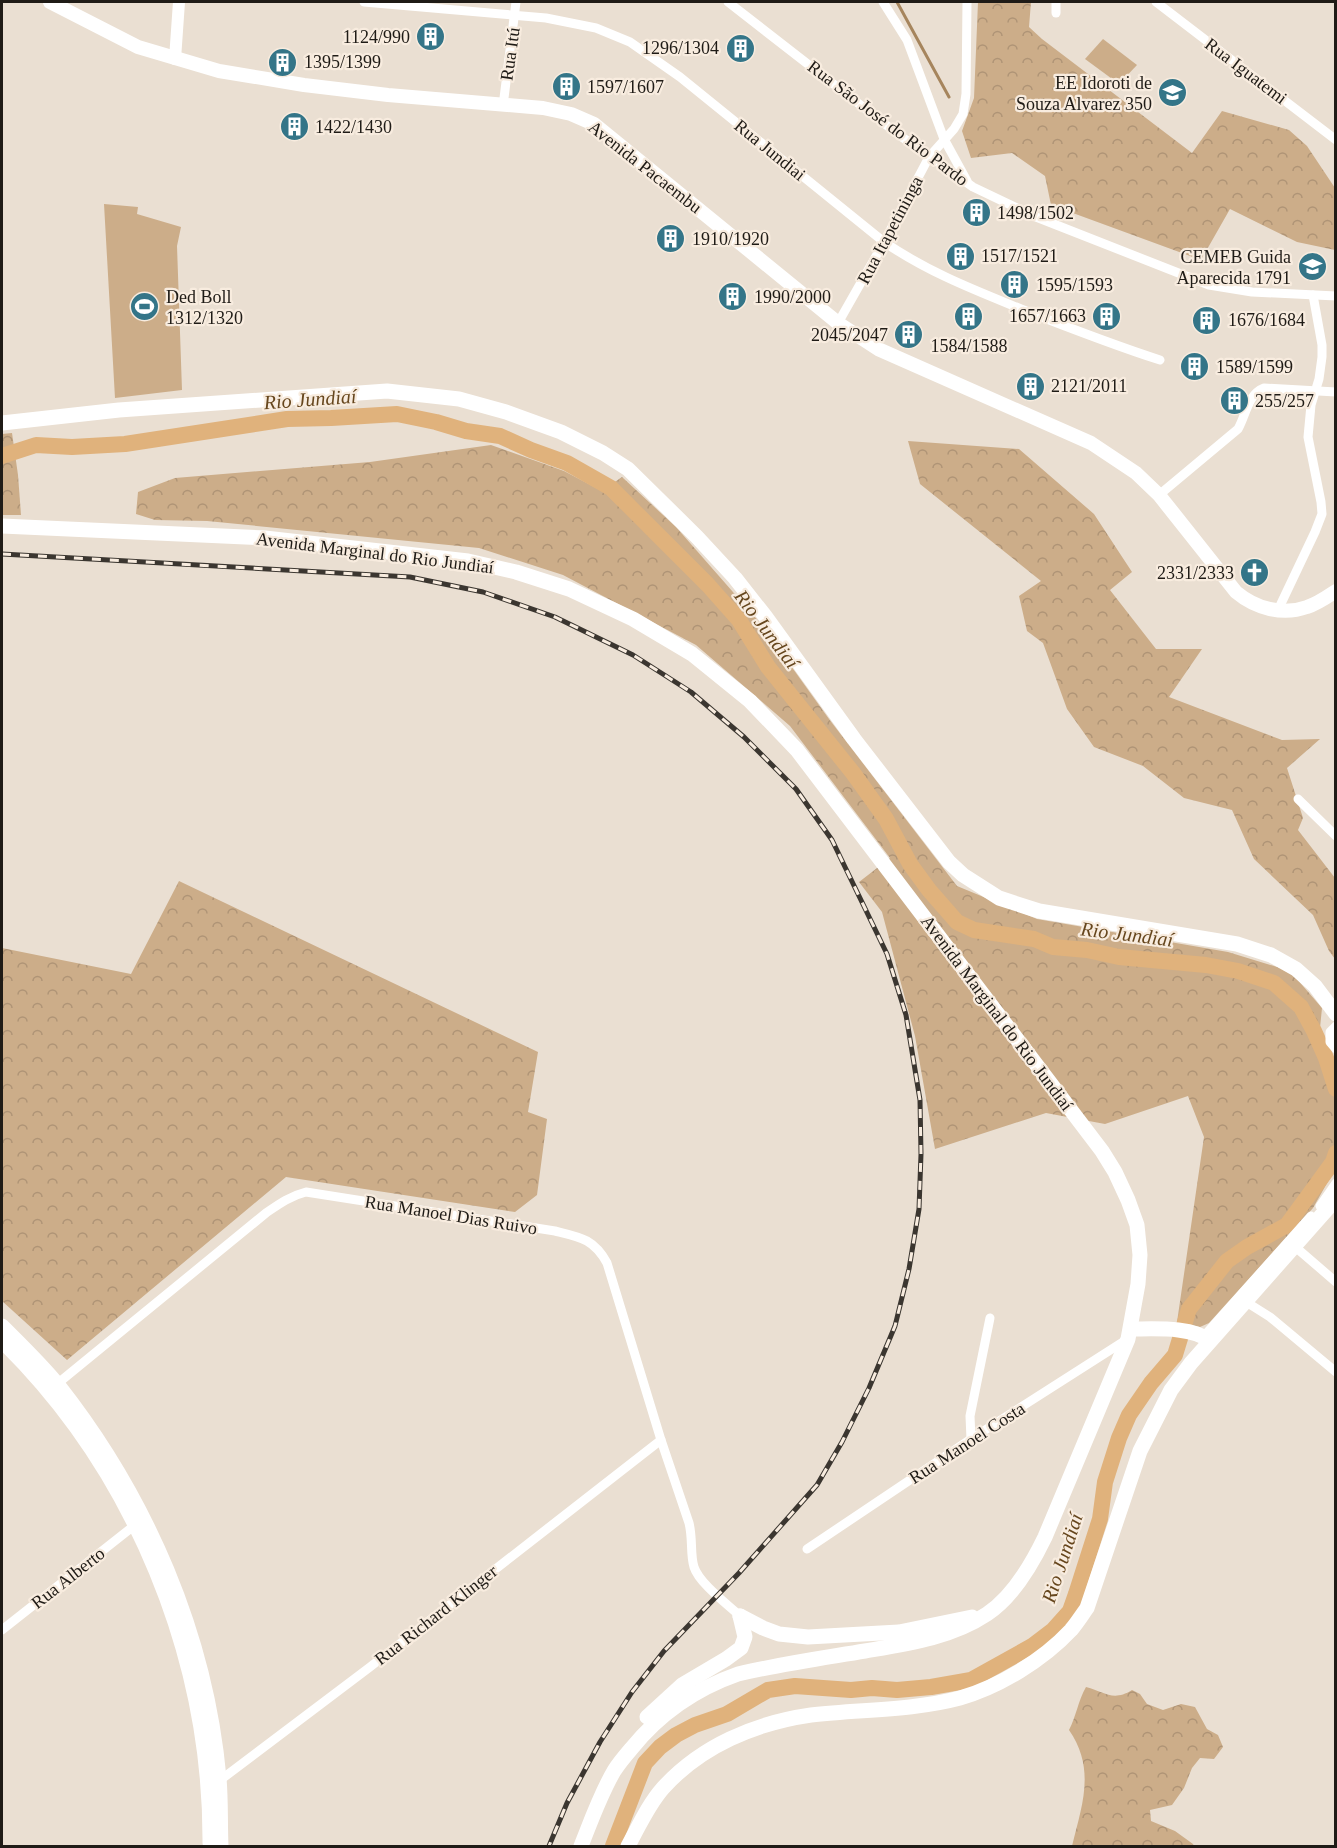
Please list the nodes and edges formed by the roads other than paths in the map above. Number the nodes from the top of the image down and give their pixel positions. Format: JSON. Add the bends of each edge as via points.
{"nodes":[{"id":1,"x":50,"y":2,"type":"edge"},
{"id":2,"x":179,"y":2,"type":"edge"},
{"id":3,"x":364,"y":2,"type":"edge"},
{"id":4,"x":516,"y":2,"type":"edge"},
{"id":5,"x":728,"y":2,"type":"edge"},
{"id":6,"x":884,"y":2,"type":"edge"},
{"id":7,"x":967,"y":2,"type":"edge"},
{"id":8,"x":1056,"y":2,"type":"edge"},
{"id":9,"x":1156,"y":2,"type":"edge"},
{"id":10,"x":1056,"y":13,"type":"dead end"},
{"id":11,"x":515,"y":14,"type":"junction"},
{"id":12,"x":176,"y":59,"type":"junction"},
{"id":13,"x":503,"y":106,"type":"junction"},
{"id":14,"x":944,"y":139,"type":"junction"},
{"id":15,"x":1335,"y":140,"type":"edge"},
{"id":16,"x":929,"y":157,"type":"junction"},
{"id":17,"x":969,"y":185,"type":"junction"},
{"id":18,"x":884,"y":242,"type":"junction"},
{"id":19,"x":1313,"y":295,"type":"junction"},
{"id":20,"x":1335,"y":296,"type":"edge"},
{"id":21,"x":838,"y":323,"type":"junction"},
{"id":22,"x":1160,"y":360,"type":"dead end"},
{"id":23,"x":1316,"y":391,"type":"junction"},
{"id":24,"x":1335,"y":392,"type":"edge"},
{"id":25,"x":2,"y":423,"type":"edge"},
{"id":26,"x":1159,"y":495,"type":"junction"},
{"id":27,"x":2,"y":526,"type":"edge"},
{"id":28,"x":1335,"y":591,"type":"edge"},
{"id":29,"x":1278,"y":610,"type":"junction"},
{"id":30,"x":1298,"y":799,"type":"dead end"},
{"id":31,"x":1335,"y":836,"type":"edge"},
{"id":32,"x":1335,"y":1014,"type":"edge"},
{"id":33,"x":1335,"y":1026,"type":"edge"},
{"id":34,"x":1335,"y":1048,"type":"edge"},
{"id":35,"x":1335,"y":1183,"type":"edge"},
{"id":36,"x":1335,"y":1199,"type":"edge"},
{"id":37,"x":1291,"y":1244,"type":"junction"},
{"id":38,"x":1335,"y":1282,"type":"edge"},
{"id":39,"x":1242,"y":1299,"type":"junction"},
{"id":40,"x":990,"y":1318,"type":"dead end"},
{"id":41,"x":2,"y":1326,"type":"edge"},
{"id":42,"x":1130,"y":1334,"type":"junction"},
{"id":43,"x":1203,"y":1337,"type":"junction"},
{"id":44,"x":2,"y":1341,"type":"edge"},
{"id":45,"x":1335,"y":1372,"type":"edge"},
{"id":46,"x":57,"y":1384,"type":"junction"},
{"id":47,"x":971,"y":1438,"type":"junction"},
{"id":48,"x":661,"y":1440,"type":"junction"},
{"id":49,"x":135,"y":1525,"type":"junction"},
{"id":50,"x":807,"y":1549,"type":"dead end"},
{"id":51,"x":737,"y":1613,"type":"junction"},
{"id":52,"x":989,"y":1613,"type":"junction"},
{"id":53,"x":2,"y":1630,"type":"edge"},
{"id":54,"x":616,"y":1768,"type":"junction"},
{"id":55,"x":214,"y":1782,"type":"junction"},
{"id":56,"x":210,"y":1846,"type":"edge"},
{"id":57,"x":221,"y":1846,"type":"edge"},
{"id":58,"x":581,"y":1846,"type":"edge"},
{"id":59,"x":628,"y":1846,"type":"edge"}],
"edges":[{"from":1,"to":12,"type":"main road","name":"Avenida Pacaembu","via":[[138,47]]},
{"from":2,"to":12,"type":"street"},
{"from":3,"to":11,"type":"street","name":"Rua Jundiai"},
{"from":4,"to":11,"type":"street","name":"Rua Itú"},
{"from":5,"to":16,"type":"street","name":"Rua São José do Rio Pardo"},
{"from":6,"to":14,"type":"street","via":[[907,40]]},
{"from":7,"to":14,"type":"street","name":"Rua Itapetininga","via":[[963,114]]},
{"from":8,"to":10,"type":"street"},
{"from":9,"to":15,"type":"street","name":"Rua Iguatemi"},
{"from":11,"to":13,"type":"street","name":"Rua Itú"},
{"from":11,"to":18,"type":"street","name":"Rua Jundiai","via":[[596,28],[630,42],[680,77]]},
{"from":12,"to":13,"type":"main road","name":"Avenida Pacaembu","via":[[219,71],[304,85]]},
{"from":13,"to":21,"type":"main road","name":"Avenida Pacaembu","via":[[543,108],[594,124]]},
{"from":14,"to":16,"type":"street","name":"Rua Itapetininga"},
{"from":14,"to":17,"type":"street"},
{"from":16,"to":17,"type":"street","name":"Rua São José do Rio Pardo"},
{"from":16,"to":18,"type":"street","name":"Rua Itapetininga"},
{"from":17,"to":19,"type":"street","name":"Rua São José do Rio Pardo","via":[[1036,217],[1209,285]]},
{"from":18,"to":21,"type":"street","name":"Rua Itapetininga"},
{"from":18,"to":22,"type":"street","name":"Rua Jundiai","via":[[956,283]]},
{"from":19,"to":20,"type":"street","name":"Rua São José do Rio Pardo"},
{"from":19,"to":23,"type":"street","via":[[1322,345]]},
{"from":21,"to":26,"type":"main road","name":"Avenida Pacaembu","via":[[878,348],[1091,443],[1136,473]]},
{"from":23,"to":24,"type":"street"},
{"from":23,"to":26,"type":"street","via":[[1257,390],[1238,429]]},
{"from":23,"to":29,"type":"street","via":[[1308,437],[1322,514]]},
{"from":25,"to":32,"type":"main road","via":[[119,410],[387,391],[459,399],[561,432],[628,470],[735,578],[859,745],[963,875],[999,898],[1038,911],[1238,944],[1270,955],[1316,986]]},
{"from":26,"to":29,"type":"main road","name":"Avenida Pacaembu","via":[[1236,592],[1265,609]]},
{"from":27,"to":42,"type":"main road","name":"Avenida Marginal do Rio Jundiaí","via":[[265,538],[468,561],[568,589],[633,619],[692,654],[750,701],[797,750],[1102,1150],[1137,1225],[1140,1255]]},
{"from":28,"to":29,"type":"main road","name":"Avenida Pacaembu","via":[[1307,608]]},
{"from":30,"to":31,"type":"street"},
{"from":33,"to":34,"type":"street","via":[[1330,1032]]},
{"from":35,"to":37,"type":"street"},
{"from":36,"to":37,"type":"main road"},
{"from":37,"to":38,"type":"street"},
{"from":37,"to":39,"type":"main road"},
{"from":39,"to":43,"type":"main road"},
{"from":39,"to":45,"type":"street","via":[[1270,1317]]},
{"from":40,"to":47,"type":"street","via":[[970,1416]]},
{"from":41,"to":46,"type":"main road"},
{"from":42,"to":43,"type":"main road","via":[[1171,1329]]},
{"from":42,"to":47,"type":"street","name":"Rua Manoel Costa"},
{"from":42,"to":52,"type":"main road","name":"Avenida Marginal do Rio Jundiaí","via":[[1045,1538],[1016,1586]]},
{"from":43,"to":59,"type":"main road","via":[[1140,1451],[1087,1608],[1072,1629],[1047,1652],[1008,1677],[961,1698],[912,1707],[809,1716],[761,1726],[730,1738],[683,1768],[663,1789]]},
{"from":44,"to":49,"type":"main road","via":[[85,1441]]},
{"from":46,"to":48,"type":"street","name":"Rua Manoel Dias Ruivo","via":[[266,1213],[306,1192],[555,1231],[592,1242],[607,1263]]},
{"from":46,"to":55,"type":"main road","via":[[122,1478],[173,1584],[195,1648],[205,1694]]},
{"from":47,"to":50,"type":"street","name":"Rua Manoel Costa"},
{"from":48,"to":51,"type":"street","name":"Rua Manoel Dias Ruivo","via":[[689,1523],[695,1570]]},
{"from":48,"to":55,"type":"street","name":"Rua Richard Klinger"},
{"from":49,"to":53,"type":"street","name":"Rua Alberto"},
{"from":49,"to":55,"type":"main road","via":[[181,1640]]},
{"from":51,"to":52,"type":"main road","via":[[779,1634],[808,1637],[899,1632]]},
{"from":51,"to":54,"type":"main road","via":[[745,1637],[741,1648],[664,1700],[635,1730],[622,1749]]},
{"from":52,"to":54,"type":"main road","name":"Avenida Marginal do Rio Jundiaí","via":[[961,1629],[927,1640],[762,1668],[713,1683],[671,1707]]},
{"from":54,"to":58,"type":"main road","name":"Avenida Marginal do Rio Jundiaí"},
{"from":55,"to":56,"type":"main road"},
{"from":55,"to":57,"type":"main road"}]}
